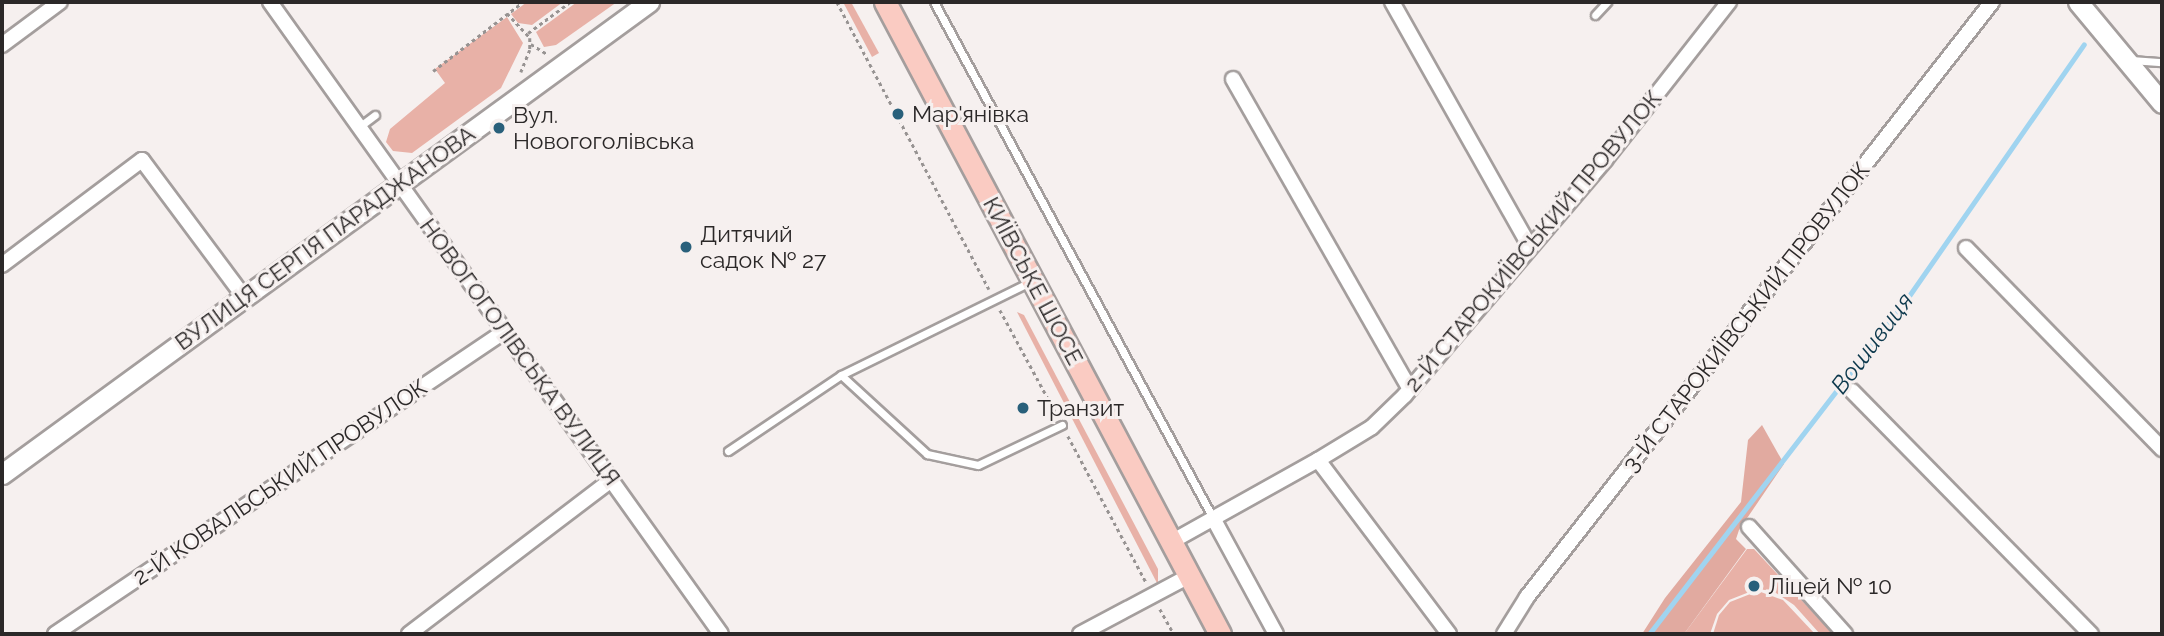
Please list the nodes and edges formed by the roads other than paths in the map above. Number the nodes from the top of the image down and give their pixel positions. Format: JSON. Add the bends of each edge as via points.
{"nodes":[{"id":1,"x":60,"y":2,"type":"edge"},
{"id":2,"x":270,"y":2,"type":"edge"},
{"id":3,"x":649,"y":2,"type":"edge"},
{"id":4,"x":934,"y":2,"type":"edge"},
{"id":5,"x":1392,"y":2,"type":"edge"},
{"id":6,"x":1607,"y":2,"type":"edge"},
{"id":7,"x":1992,"y":2,"type":"edge"},
{"id":8,"x":2078,"y":2,"type":"edge"},
{"id":9,"x":890,"y":4,"type":"edge"},
{"id":10,"x":1723,"y":4,"type":"edge"},
{"id":11,"x":1595,"y":15,"type":"dead end"},
{"id":12,"x":2,"y":45,"type":"edge"},
{"id":13,"x":2127,"y":60,"type":"junction"},
{"id":14,"x":2162,"y":62,"type":"edge"},
{"id":15,"x":1233,"y":79,"type":"dead end"},
{"id":16,"x":2162,"y":103,"type":"edge"},
{"id":17,"x":375,"y":115,"type":"dead end"},
{"id":18,"x":358,"y":128,"type":"junction"},
{"id":19,"x":399,"y":184,"type":"junction"},
{"id":20,"x":1530,"y":247,"type":"junction"},
{"id":21,"x":1966,"y":248,"type":"dead end"},
{"id":22,"x":2,"y":265,"type":"edge"},
{"id":23,"x":1033,"y":281,"type":"junction"},
{"id":24,"x":244,"y":297,"type":"junction"},
{"id":25,"x":505,"y":331,"type":"junction"},
{"id":26,"x":841,"y":375,"type":"junction"},
{"id":27,"x":1410,"y":389,"type":"junction"},
{"id":28,"x":1852,"y":391,"type":"dead end"},
{"id":29,"x":1062,"y":425,"type":"road end"},
{"id":30,"x":2162,"y":449,"type":"edge"},
{"id":31,"x":728,"y":451,"type":"dead end"},
{"id":32,"x":1318,"y":460,"type":"junction"},
{"id":33,"x":2,"y":474,"type":"edge"},
{"id":34,"x":611,"y":480,"type":"junction"},
{"id":35,"x":1213,"y":518,"type":"junction"},
{"id":36,"x":1749,"y":527,"type":"dead end"},
{"id":37,"x":1171,"y":542,"type":"junction"},
{"id":38,"x":1189,"y":576,"type":"junction"},
{"id":39,"x":55,"y":634,"type":"edge"},
{"id":40,"x":409,"y":634,"type":"edge"},
{"id":41,"x":721,"y":634,"type":"edge"},
{"id":42,"x":1080,"y":634,"type":"edge"},
{"id":43,"x":1220,"y":634,"type":"edge"},
{"id":44,"x":1276,"y":634,"type":"edge"},
{"id":45,"x":1449,"y":634,"type":"edge"},
{"id":46,"x":1504,"y":634,"type":"edge"},
{"id":47,"x":1845,"y":634,"type":"edge"},
{"id":48,"x":2091,"y":634,"type":"edge"}],
"edges":[{"from":1,"to":12,"type":"street"},
{"from":2,"to":18,"type":"street","name":"НОВОГОГОЛІВСЬКА ВУЛИЦЯ"},
{"from":3,"to":19,"type":"main road","name":"ВУЛИЦЯ СЕРГІЯ ПАРАДЖАНОВА"},
{"from":4,"to":35,"type":"lane"},
{"from":5,"to":20,"type":"street"},
{"from":6,"to":11,"type":"lane"},
{"from":7,"to":46,"type":"street","name":"3-Й СТАРОКИЇВСЬКИЙ ПРОВУЛОК","via":[[1535,587]]},
{"from":8,"to":13,"type":"main road"},
{"from":9,"to":23,"type":"main road","name":"КИЇВСЬКЕ ШОСЕ"},
{"from":10,"to":20,"type":"street","name":"2-Й СТАРОКИЇВСЬКИЙ ПРОВУЛОК"},
{"from":13,"to":14,"type":"lane"},
{"from":13,"to":16,"type":"main road"},
{"from":15,"to":27,"type":"street"},
{"from":17,"to":18,"type":"lane"},
{"from":18,"to":19,"type":"street","name":"НОВОГОГОЛІВСЬКА ВУЛИЦЯ"},
{"from":19,"to":24,"type":"main road","name":"ВУЛИЦЯ СЕРГІЯ ПАРАДЖАНОВА"},
{"from":19,"to":25,"type":"street","name":"НОВОГОГОЛІВСЬКА ВУЛИЦЯ"},
{"from":20,"to":27,"type":"street","name":"2-Й СТАРОКИЇВСЬКИЙ ПРОВУЛОК"},
{"from":21,"to":30,"type":"street"},
{"from":22,"to":24,"type":"street","via":[[142,160]]},
{"from":23,"to":26,"type":"lane"},
{"from":23,"to":37,"type":"main road","name":"КИЇВСЬКЕ ШОСЕ"},
{"from":24,"to":33,"type":"main road","name":"ВУЛИЦЯ СЕРГІЯ ПАРАДЖАНОВА"},
{"from":25,"to":34,"type":"street","name":"НОВОГОГОЛІВСЬКА ВУЛИЦЯ"},
{"from":25,"to":39,"type":"street","name":"2-Й КОВАЛЬСЬКИЙ ПРОВУЛОК"},
{"from":26,"to":29,"type":"lane","via":[[927,454],[978,465]]},
{"from":26,"to":31,"type":"lane"},
{"from":27,"to":32,"type":"street","name":"2-Й СТАРОКИЇВСЬКИЙ ПРОВУЛОК","via":[[1372,427]]},
{"from":28,"to":48,"type":"street"},
{"from":32,"to":35,"type":"street","name":"2-Й СТАРОКИЇВСЬКИЙ ПРОВУЛОК"},
{"from":32,"to":45,"type":"street"},
{"from":34,"to":40,"type":"street"},
{"from":34,"to":41,"type":"street","name":"НОВОГОГОЛІВСЬКА ВУЛИЦЯ"},
{"from":35,"to":37,"type":"street","name":"2-Й СТАРОКИЇВСЬКИЙ ПРОВУЛОК"},
{"from":35,"to":44,"type":"street"},
{"from":36,"to":47,"type":"street"},
{"from":37,"to":38,"type":"main road","name":"КИЇВСЬКЕ ШОСЕ"},
{"from":38,"to":42,"type":"street"},
{"from":38,"to":43,"type":"main road","name":"КИЇВСЬКЕ ШОСЕ"}]}
